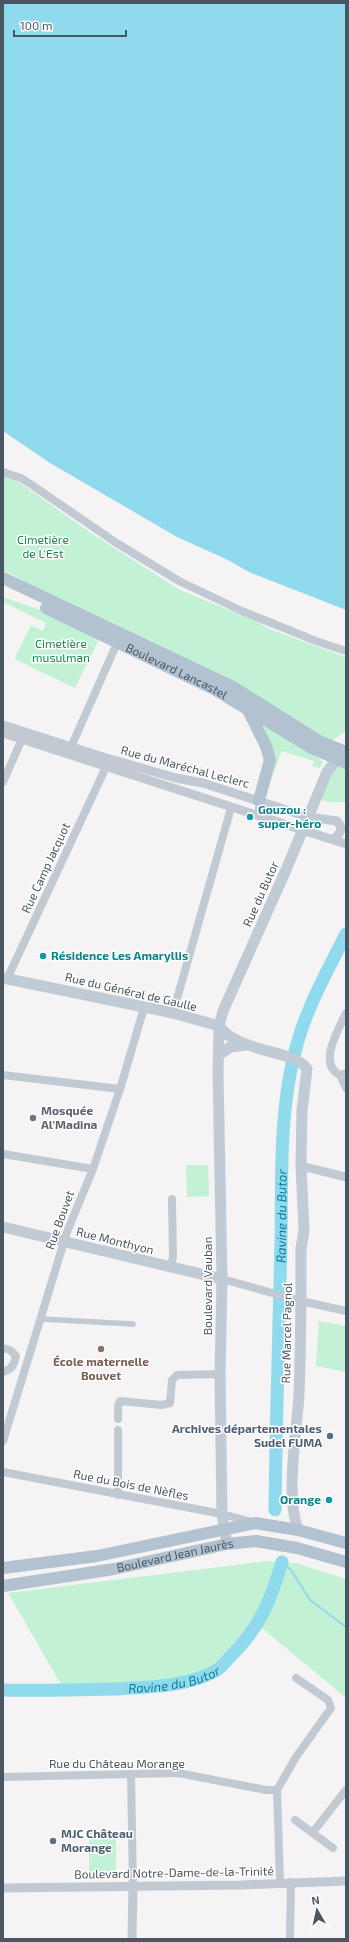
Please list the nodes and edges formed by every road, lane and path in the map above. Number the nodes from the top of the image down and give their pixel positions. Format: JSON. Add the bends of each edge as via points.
{"nodes":[{"id":1,"x":3,"y":472,"type":"edge"},
{"id":2,"x":3,"y":578,"type":"edge"},
{"id":3,"x":3,"y":587,"type":"edge"},
{"id":4,"x":114,"y":650,"type":"dead end"},
{"id":5,"x":346,"y":651,"type":"edge"},
{"id":6,"x":247,"y":708,"type":"junction"},
{"id":7,"x":3,"y":725,"type":"edge"},
{"id":8,"x":3,"y":733,"type":"edge"},
{"id":9,"x":22,"y":739,"type":"junction"},
{"id":10,"x":316,"y":744,"type":"junction"},
{"id":11,"x":71,"y":747,"type":"junction"},
{"id":12,"x":346,"y":750,"type":"edge"},
{"id":13,"x":346,"y":763,"type":"edge"},
{"id":14,"x":106,"y":767,"type":"junction"},
{"id":15,"x":3,"y":782,"type":"edge"},
{"id":16,"x":259,"y":800,"type":"junction"},
{"id":17,"x":231,"y":808,"type":"junction"},
{"id":18,"x":259,"y":816,"type":"junction"},
{"id":19,"x":308,"y":817,"type":"junction"},
{"id":20,"x":303,"y":829,"type":"junction"},
{"id":21,"x":331,"y":839,"type":"junction"},
{"id":22,"x":346,"y":844,"type":"edge"},
{"id":23,"x":5,"y":978,"type":"edge"},
{"id":24,"x":144,"y":1008,"type":"junction"},
{"id":25,"x":173,"y":1013,"type":"junction"},
{"id":26,"x":346,"y":1013,"type":"edge"},
{"id":27,"x":219,"y":1026,"type":"junction"},
{"id":28,"x":246,"y":1045,"type":"junction"},
{"id":29,"x":219,"y":1055,"type":"junction"},
{"id":30,"x":304,"y":1065,"type":"joint"},
{"id":31,"x":343,"y":1074,"type":"edge"},
{"id":32,"x":3,"y":1075,"type":"edge"},
{"id":33,"x":346,"y":1088,"type":"edge"},
{"id":34,"x":120,"y":1089,"type":"junction"},
{"id":35,"x":3,"y":1154,"type":"edge"},
{"id":36,"x":301,"y":1166,"type":"junction"},
{"id":37,"x":93,"y":1169,"type":"junction"},
{"id":38,"x":320,"y":1171,"type":"junction"},
{"id":39,"x":346,"y":1177,"type":"edge"},
{"id":40,"x":301,"y":1178,"type":"junction"},
{"id":41,"x":172,"y":1199,"type":"dead end"},
{"id":42,"x":3,"y":1227,"type":"edge"},
{"id":43,"x":64,"y":1242,"type":"junction"},
{"id":44,"x":171,"y":1268,"type":"junction"},
{"id":45,"x":222,"y":1279,"type":"junction"},
{"id":46,"x":298,"y":1300,"type":"junction"},
{"id":47,"x":346,"y":1311,"type":"edge"},
{"id":48,"x":41,"y":1319,"type":"junction"},
{"id":49,"x":133,"y":1324,"type":"dead end"},
{"id":50,"x":3,"y":1348,"type":"edge"},
{"id":51,"x":3,"y":1372,"type":"edge"},
{"id":52,"x":220,"y":1374,"type":"junction"},
{"id":53,"x":118,"y":1419,"type":"dead end"},
{"id":54,"x":118,"y":1430,"type":"dead end"},
{"id":55,"x":3,"y":1441,"type":"edge"},
{"id":56,"x":3,"y":1472,"type":"edge"},
{"id":57,"x":118,"y":1495,"type":"junction"},
{"id":58,"x":222,"y":1514,"type":"junction"},
{"id":59,"x":255,"y":1523,"type":"junction"},
{"id":60,"x":225,"y":1529,"type":"junction"},
{"id":61,"x":298,"y":1530,"type":"junction"},
{"id":62,"x":256,"y":1542,"type":"junction"},
{"id":63,"x":346,"y":1543,"type":"edge"},
{"id":64,"x":227,"y":1544,"type":"junction"},
{"id":65,"x":346,"y":1562,"type":"edge"},
{"id":66,"x":3,"y":1568,"type":"edge"},
{"id":67,"x":3,"y":1586,"type":"edge"},
{"id":68,"x":296,"y":1678,"type":"dead end"},
{"id":69,"x":131,"y":1774,"type":"junction"},
{"id":70,"x":4,"y":1777,"type":"edge"},
{"id":71,"x":277,"y":1790,"type":"junction"},
{"id":72,"x":346,"y":1790,"type":"edge"},
{"id":73,"x":295,"y":1820,"type":"dead end"},
{"id":74,"x":313,"y":1832,"type":"junction"},
{"id":75,"x":333,"y":1848,"type":"dead end"},
{"id":76,"x":346,"y":1881,"type":"edge"},
{"id":77,"x":291,"y":1882,"type":"junction"},
{"id":78,"x":280,"y":1883,"type":"junction"},
{"id":79,"x":133,"y":1886,"type":"junction"},
{"id":80,"x":3,"y":1888,"type":"edge"},
{"id":81,"x":132,"y":1939,"type":"edge"},
{"id":82,"x":290,"y":1939,"type":"edge"}],
"edges":[{"from":1,"to":5,"type":"street","via":[[21,478],[179,582],[242,611]]},
{"from":2,"to":10,"type":"main road","name":"Boulevard Lancastel","via":[[233,687]]},
{"from":3,"to":6,"type":"main road","name":"Boulevard Lancastel","via":[[188,676]]},
{"from":4,"to":11,"type":"street"},
{"from":6,"to":10,"type":"main road","name":"Boulevard Lancastel"},
{"from":6,"to":16,"type":"main road","via":[[266,746],[270,760]]},
{"from":7,"to":11,"type":"street","name":"Rue du Maréchal Leclerc"},
{"from":8,"to":9,"type":"street","name":"Rue du Maréchal Leclerc"},
{"from":9,"to":14,"type":"street","name":"Rue du Maréchal Leclerc"},
{"from":9,"to":15,"type":"street"},
{"from":10,"to":12,"type":"main road","name":"Boulevard Lancastel","bridge":true},
{"from":10,"to":13,"type":"main road","name":"Boulevard Lancastel","bridge":true},
{"from":11,"to":16,"type":"street","name":"Rue du Maréchal Leclerc"},
{"from":12,"to":19,"type":"main road","name":"Rue du Butor","via":[[336,757],[326,772]]},
{"from":14,"to":17,"type":"street","name":"Rue du Maréchal Leclerc"},
{"from":14,"to":23,"type":"street","name":"Rue Camp Jacquot"},
{"from":16,"to":18,"type":"street"},
{"from":16,"to":19,"type":"street","name":"Rue du Maréchal Leclerc"},
{"from":17,"to":18,"type":"street","name":"Rue du Maréchal Leclerc"},
{"from":17,"to":25,"type":"street"},
{"from":18,"to":20,"type":"street","name":"Rue du Maréchal Leclerc"},
{"from":19,"to":20,"type":"main road","name":"Rue du Butor"},
{"from":19,"to":21,"type":"street","name":"Rue du Maréchal Leclerc","via":[[336,821],[340,824],[339,835]]},
{"from":20,"to":21,"type":"street","name":"Rue du Maréchal Leclerc"},
{"from":20,"to":27,"type":"main road","name":"Rue du Butor","via":[[223,1011]]},
{"from":21,"to":22,"type":"street","name":"Rue du Maréchal Leclerc"},
{"from":23,"to":24,"type":"main road","name":"Rue du Général de Gaulle"},
{"from":24,"to":25,"type":"main road","name":"Rue du Général de Gaulle"},
{"from":24,"to":34,"type":"street","name":"Rue Bouvet"},
{"from":25,"to":27,"type":"main road","name":"Rue du Général de Gaulle"},
{"from":26,"to":31,"type":"street","via":[[329,1052],[333,1069]]},
{"from":27,"to":28,"type":"main road","name":"Rue du Général de Gaulle","via":[[223,1032]]},
{"from":27,"to":29,"type":"main road","name":"Boulevard Vauban"},
{"from":28,"to":29,"type":"main road","name":"Rue du Général de Gaulle","via":[[230,1047]]},
{"from":28,"to":30,"type":"main road","name":"Rue du Général de Gaulle"},
{"from":29,"to":45,"type":"main road","name":"Boulevard Vauban"},
{"from":30,"to":36,"type":"main road","name":"Rue Marcel Pagnol","via":[[308,1075],[302,1110]]},
{"from":31,"to":33,"type":"street"},
{"from":32,"to":34,"type":"street"},
{"from":34,"to":37,"type":"street","name":"Rue Bouvet"},
{"from":35,"to":37,"type":"street"},
{"from":36,"to":38,"type":"street"},
{"from":36,"to":40,"type":"main road","name":"Rue Marcel Pagnol"},
{"from":37,"to":43,"type":"street","name":"Rue Bouvet"},
{"from":38,"to":39,"type":"street"},
{"from":38,"to":40,"type":"street"},
{"from":40,"to":46,"type":"main road","name":"Rue Marcel Pagnol","via":[[304,1231]]},
{"from":41,"to":44,"type":"street"},
{"from":42,"to":43,"type":"main road","name":"Rue Monthyon"},
{"from":43,"to":44,"type":"main road","name":"Rue Monthyon"},
{"from":43,"to":48,"type":"street","name":"Rue Bouvet"},
{"from":44,"to":45,"type":"main road","name":"Rue Monthyon"},
{"from":45,"to":46,"type":"street"},
{"from":45,"to":52,"type":"main road","name":"Boulevard Vauban"},
{"from":46,"to":47,"type":"street"},
{"from":46,"to":61,"type":"main road","name":"Rue Marcel Pagnol","via":[[299,1396],[294,1454],[293,1516]]},
{"from":48,"to":49,"type":"street"},
{"from":48,"to":55,"type":"street","name":"Rue Bouvet"},
{"from":50,"to":51,"type":"street","via":[[16,1356],[10,1369]]},
{"from":52,"to":53,"type":"street","via":[[177,1375],[172,1380],[170,1403],[162,1405],[120,1401]]},
{"from":52,"to":58,"type":"main road","name":"Boulevard Vauban"},
{"from":54,"to":57,"type":"street"},
{"from":56,"to":57,"type":"street","name":"Rue du Bois de Nèfles"},
{"from":57,"to":58,"type":"street","name":"Rue du Bois de Nèfles"},
{"from":58,"to":59,"type":"street","name":"Rue du Bois de Nèfles"},
{"from":58,"to":60,"type":"main road","name":"Boulevard Vauban"},
{"from":59,"to":60,"type":"main road","name":"Boulevard Jean Jaurès"},
{"from":59,"to":61,"type":"main road","name":"Boulevard Jean Jaurès"},
{"from":60,"to":64,"type":"main road","name":"Boulevard Vauban"},
{"from":60,"to":66,"type":"main road","name":"Boulevard Jean Jaurès","via":[[97,1556]]},
{"from":61,"to":62,"type":"main road","via":[[292,1539],[267,1537]]},
{"from":61,"to":63,"type":"main road","name":"Boulevard Jean Jaurès"},
{"from":62,"to":64,"type":"main road","name":"Boulevard Jean Jaurès"},
{"from":62,"to":65,"type":"main road","name":"Boulevard Jean Jaurès","via":[[292,1547]]},
{"from":64,"to":67,"type":"main road","name":"Boulevard Jean Jaurès","via":[[114,1569]]},
{"from":68,"to":71,"type":"street","via":[[328,1700],[331,1708],[296,1757]]},
{"from":69,"to":70,"type":"street","name":"Rue du Château Morange"},
{"from":69,"to":71,"type":"street","name":"Rue du Château Morange","via":[[178,1773]]},
{"from":69,"to":79,"type":"street"},
{"from":71,"to":78,"type":"street"},
{"from":72,"to":74,"type":"street"},
{"from":73,"to":74,"type":"street"},
{"from":74,"to":75,"type":"street"},
{"from":76,"to":77,"type":"street","name":"Boulevard Notre-Dame-de-la-Trinité"},
{"from":77,"to":78,"type":"street","name":"Boulevard Notre-Dame-de-la-Trinité"},
{"from":77,"to":82,"type":"street"},
{"from":78,"to":79,"type":"street","name":"Boulevard Notre-Dame-de-la-Trinité"},
{"from":79,"to":80,"type":"street","name":"Boulevard Notre-Dame-de-la-Trinité"},
{"from":79,"to":81,"type":"street"}]}
